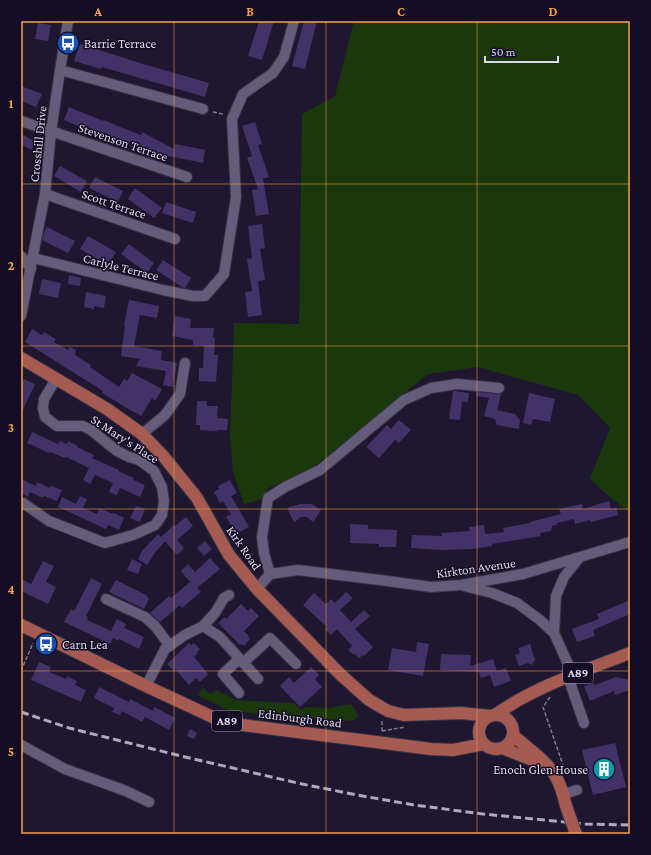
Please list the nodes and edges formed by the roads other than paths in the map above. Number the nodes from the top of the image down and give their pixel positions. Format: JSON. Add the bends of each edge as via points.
{"nodes":[{"id":1,"x":68,"y":21,"type":"edge"},
{"id":2,"x":294,"y":21,"type":"edge"},
{"id":3,"x":60,"y":70,"type":"junction"},
{"id":4,"x":203,"y":109,"type":"road end"},
{"id":5,"x":21,"y":121,"type":"edge"},
{"id":6,"x":51,"y":132,"type":"junction"},
{"id":7,"x":187,"y":178,"type":"dead end"},
{"id":8,"x":45,"y":194,"type":"junction"},
{"id":9,"x":175,"y":239,"type":"dead end"},
{"id":10,"x":21,"y":256,"type":"edge"},
{"id":11,"x":32,"y":264,"type":"junction"},
{"id":12,"x":21,"y":316,"type":"edge"},
{"id":13,"x":21,"y":358,"type":"edge"},
{"id":14,"x":185,"y":363,"type":"dead end"},
{"id":15,"x":56,"y":379,"type":"junction"},
{"id":16,"x":500,"y":388,"type":"dead end"},
{"id":17,"x":142,"y":434,"type":"junction"},
{"id":18,"x":23,"y":503,"type":"dead end"},
{"id":19,"x":630,"y":542,"type":"edge"},
{"id":20,"x":579,"y":558,"type":"junction"},
{"id":21,"x":270,"y":574,"type":"junction"},
{"id":22,"x":461,"y":585,"type":"junction"},
{"id":23,"x":257,"y":589,"type":"junction"},
{"id":24,"x":230,"y":595,"type":"dead end"},
{"id":25,"x":106,"y":600,"type":"dead end"},
{"id":26,"x":21,"y":625,"type":"edge"},
{"id":27,"x":203,"y":626,"type":"junction"},
{"id":28,"x":554,"y":633,"type":"junction"},
{"id":29,"x":170,"y":646,"type":"junction"},
{"id":30,"x":630,"y":653,"type":"edge"},
{"id":31,"x":241,"y":661,"type":"junction"},
{"id":32,"x":296,"y":664,"type":"dead end"},
{"id":33,"x":571,"y":676,"type":"junction"},
{"id":34,"x":258,"y":679,"type":"dead end"},
{"id":35,"x":146,"y":686,"type":"junction"},
{"id":36,"x":239,"y":693,"type":"dead end"},
{"id":37,"x":528,"y":695,"type":"junction"},
{"id":38,"x":461,"y":713,"type":"junction"},
{"id":39,"x":492,"y":715,"type":"junction"},
{"id":40,"x":509,"y":720,"type":"junction"},
{"id":41,"x":584,"y":722,"type":"dead end"},
{"id":42,"x":481,"y":735,"type":"junction"},
{"id":43,"x":513,"y":735,"type":"junction"},
{"id":44,"x":21,"y":745,"type":"edge"},
{"id":45,"x":502,"y":748,"type":"junction"},
{"id":46,"x":551,"y":770,"type":"junction"},
{"id":47,"x":577,"y":790,"type":"dead end"},
{"id":48,"x":563,"y":794,"type":"junction"},
{"id":49,"x":149,"y":802,"type":"dead end"},
{"id":50,"x":576,"y":834,"type":"edge"}],
"edges":[{"from":1,"to":3,"type":"street","name":"Crosshill Drive"},
{"from":2,"to":11,"type":"street","name":"Carlyle Terrace","via":[[284,57],[273,73],[243,94],[232,119],[236,197],[224,274],[204,296],[192,296]]},
{"from":3,"to":4,"type":"street"},
{"from":3,"to":6,"type":"street","name":"Crosshill Drive"},
{"from":5,"to":6,"type":"street","name":"Stevenson Terrace"},
{"from":6,"to":7,"type":"street","name":"Stevenson Terrace"},
{"from":6,"to":8,"type":"street","name":"Crosshill Drive"},
{"from":8,"to":9,"type":"street","name":"Scott Terrace"},
{"from":8,"to":11,"type":"street","name":"Crosshill Drive"},
{"from":10,"to":11,"type":"street"},
{"from":11,"to":12,"type":"street","name":"Crosshill Drive"},
{"from":13,"to":15,"type":"main road","name":"Kirk Road"},
{"from":14,"to":17,"type":"street","via":[[180,394],[165,414]]},
{"from":15,"to":17,"type":"main road","name":"Kirk Road","via":[[107,409]]},
{"from":15,"to":18,"type":"street","name":"St Mary's Place","via":[[44,399],[42,408],[45,417],[57,426],[83,426],[117,451],[139,460],[154,471],[162,487],[162,515],[155,525],[105,543],[49,521]]},
{"from":16,"to":21,"type":"street","via":[[457,384],[431,388],[404,400],[320,470],[268,498],[262,537]]},
{"from":17,"to":23,"type":"main road","name":"Kirk Road","via":[[164,456],[197,498],[229,555]]},
{"from":19,"to":20,"type":"street","name":"Kirkton Avenue"},
{"from":20,"to":22,"type":"street","name":"Kirkton Avenue","via":[[523,574]]},
{"from":20,"to":28,"type":"street","via":[[564,577],[556,596]]},
{"from":21,"to":22,"type":"street","name":"Kirkton Avenue","via":[[298,570],[431,587]]},
{"from":21,"to":23,"type":"street"},
{"from":22,"to":28,"type":"street","via":[[518,603]]},
{"from":23,"to":38,"type":"main road","name":"Kirk Road","via":[[369,700],[388,711],[404,715]]},
{"from":24,"to":27,"type":"street","via":[[224,598]]},
{"from":25,"to":29,"type":"street","via":[[145,617]]},
{"from":26,"to":35,"type":"main road","name":"Edinburgh Road","number":"A89"},
{"from":27,"to":29,"type":"street"},
{"from":27,"to":31,"type":"street","via":[[220,638]]},
{"from":28,"to":33,"type":"street"},
{"from":29,"to":35,"type":"street","via":[[165,649]]},
{"from":30,"to":33,"type":"main road","number":"A89"},
{"from":31,"to":32,"type":"street","via":[[270,638]]},
{"from":31,"to":34,"type":"street"},
{"from":31,"to":36,"type":"street","via":[[223,674]]},
{"from":33,"to":37,"type":"main road","number":"A89"},
{"from":33,"to":41,"type":"street"},
{"from":35,"to":42,"type":"main road","name":"Edinburgh Road","number":"A89","via":[[219,720],[242,725],[452,750]]},
{"from":37,"to":39,"type":"main road","number":"A89"},
{"from":37,"to":40,"type":"main road","number":"A89"},
{"from":38,"to":39,"type":"main road","name":"Kirk Road"},
{"from":38,"to":42,"type":"main road","via":[[472,720]]},
{"from":39,"to":40,"type":"main road"},
{"from":39,"to":42,"type":"main road","number":"A89","via":[[482,722]]},
{"from":40,"to":43,"type":"main road","via":[[513,727]]},
{"from":42,"to":45,"type":"main road","number":"A89","via":[[493,749]]},
{"from":43,"to":45,"type":"main road","via":[[510,742]]},
{"from":43,"to":46,"type":"main road"},
{"from":44,"to":49,"type":"street","via":[[65,769]]},
{"from":45,"to":46,"type":"main road","via":[[536,761]]},
{"from":46,"to":48,"type":"main road"},
{"from":47,"to":48,"type":"street"},
{"from":48,"to":50,"type":"main road","bridge":true}]}
